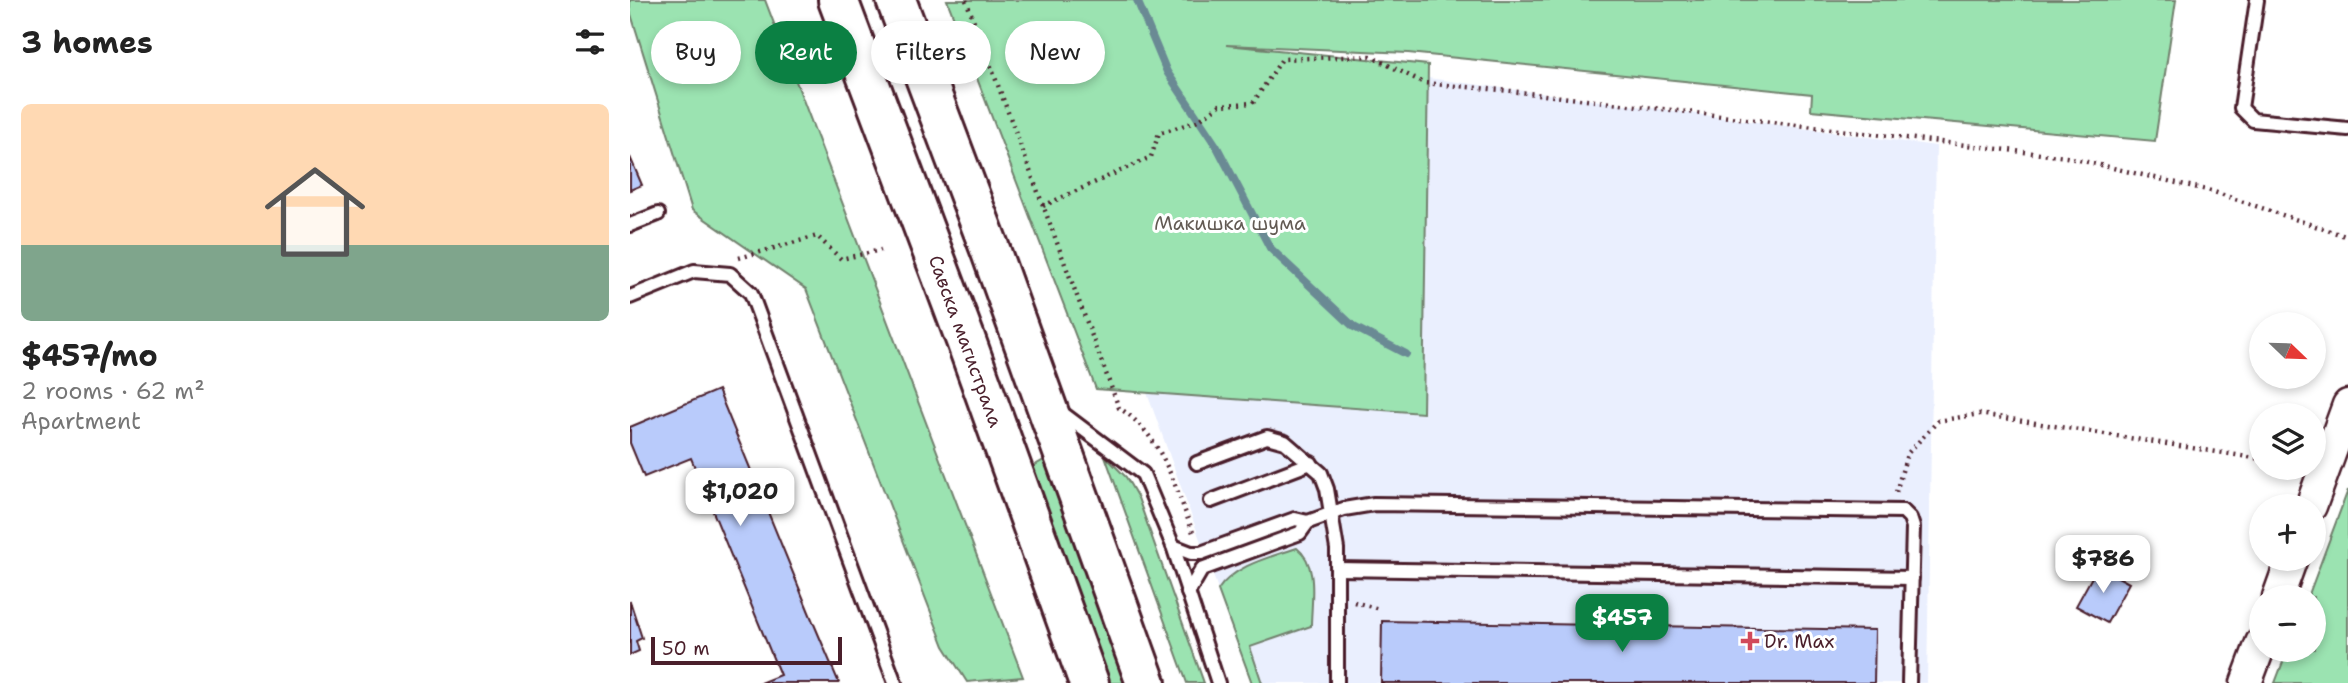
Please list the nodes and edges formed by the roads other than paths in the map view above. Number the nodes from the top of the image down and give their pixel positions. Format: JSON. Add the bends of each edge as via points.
{"nodes":[{"id":1,"x":838,"y":0,"type":"edge"},
{"id":2,"x":896,"y":0,"type":"edge"},
{"id":3,"x":2257,"y":0,"type":"edge"},
{"id":4,"x":2348,"y":130,"type":"edge"},
{"id":5,"x":658,"y":214,"type":"dead end"},
{"id":6,"x":630,"y":225,"type":"edge"},
{"id":7,"x":630,"y":297,"type":"edge"},
{"id":8,"x":1044,"y":399,"type":"junction"},
{"id":9,"x":2348,"y":405,"type":"edge"},
{"id":10,"x":1196,"y":463,"type":"dead end"},
{"id":11,"x":1311,"y":463,"type":"junction"},
{"id":12,"x":2315,"y":494,"type":"edge"},
{"id":13,"x":1211,"y":501,"type":"dead end"},
{"id":14,"x":1331,"y":514,"type":"junction"},
{"id":15,"x":1308,"y":522,"type":"junction"},
{"id":16,"x":1174,"y":546,"type":"junction"},
{"id":17,"x":1337,"y":569,"type":"junction"},
{"id":18,"x":1912,"y":579,"type":"junction"},
{"id":19,"x":1188,"y":593,"type":"junction"},
{"id":20,"x":2254,"y":662,"type":"edge"},
{"id":21,"x":895,"y":683,"type":"edge"},
{"id":22,"x":1089,"y":683,"type":"edge"},
{"id":23,"x":1146,"y":683,"type":"edge"},
{"id":24,"x":1218,"y":683,"type":"edge"},
{"id":25,"x":1337,"y":683,"type":"edge"},
{"id":26,"x":1909,"y":683,"type":"edge"},
{"id":27,"x":2246,"y":683,"type":"edge"}],
"edges":[{"from":1,"to":22,"type":"main road","name":"Савска магистрала"},
{"from":2,"to":8,"type":"main road"},
{"from":3,"to":4,"type":"lane","via":[[2241,108],[2253,120]]},
{"from":5,"to":6,"type":"lane"},
{"from":7,"to":21,"type":"lane","via":[[695,271],[730,274],[751,293]]},
{"from":8,"to":16,"type":"lane","via":[[1143,474]]},
{"from":8,"to":23,"type":"main road"},
{"from":9,"to":12,"type":"street"},
{"from":10,"to":11,"type":"lane","via":[[1267,437],[1285,442]]},
{"from":11,"to":13,"type":"lane"},
{"from":11,"to":14,"type":"lane","via":[[1321,473]]},
{"from":14,"to":15,"type":"lane"},
{"from":14,"to":17,"type":"lane"},
{"from":14,"to":18,"type":"lane","via":[[1374,504],[1892,509],[1903,511],[1913,527]]},
{"from":15,"to":16,"type":"lane","via":[[1295,519],[1200,553]]},
{"from":15,"to":19,"type":"lane","via":[[1300,533],[1202,569]]},
{"from":16,"to":19,"type":"lane"},
{"from":17,"to":18,"type":"lane"},
{"from":17,"to":25,"type":"lane"},
{"from":18,"to":26,"type":"lane"},
{"from":19,"to":24,"type":"lane"},
{"from":20,"to":27,"type":"street"}]}
